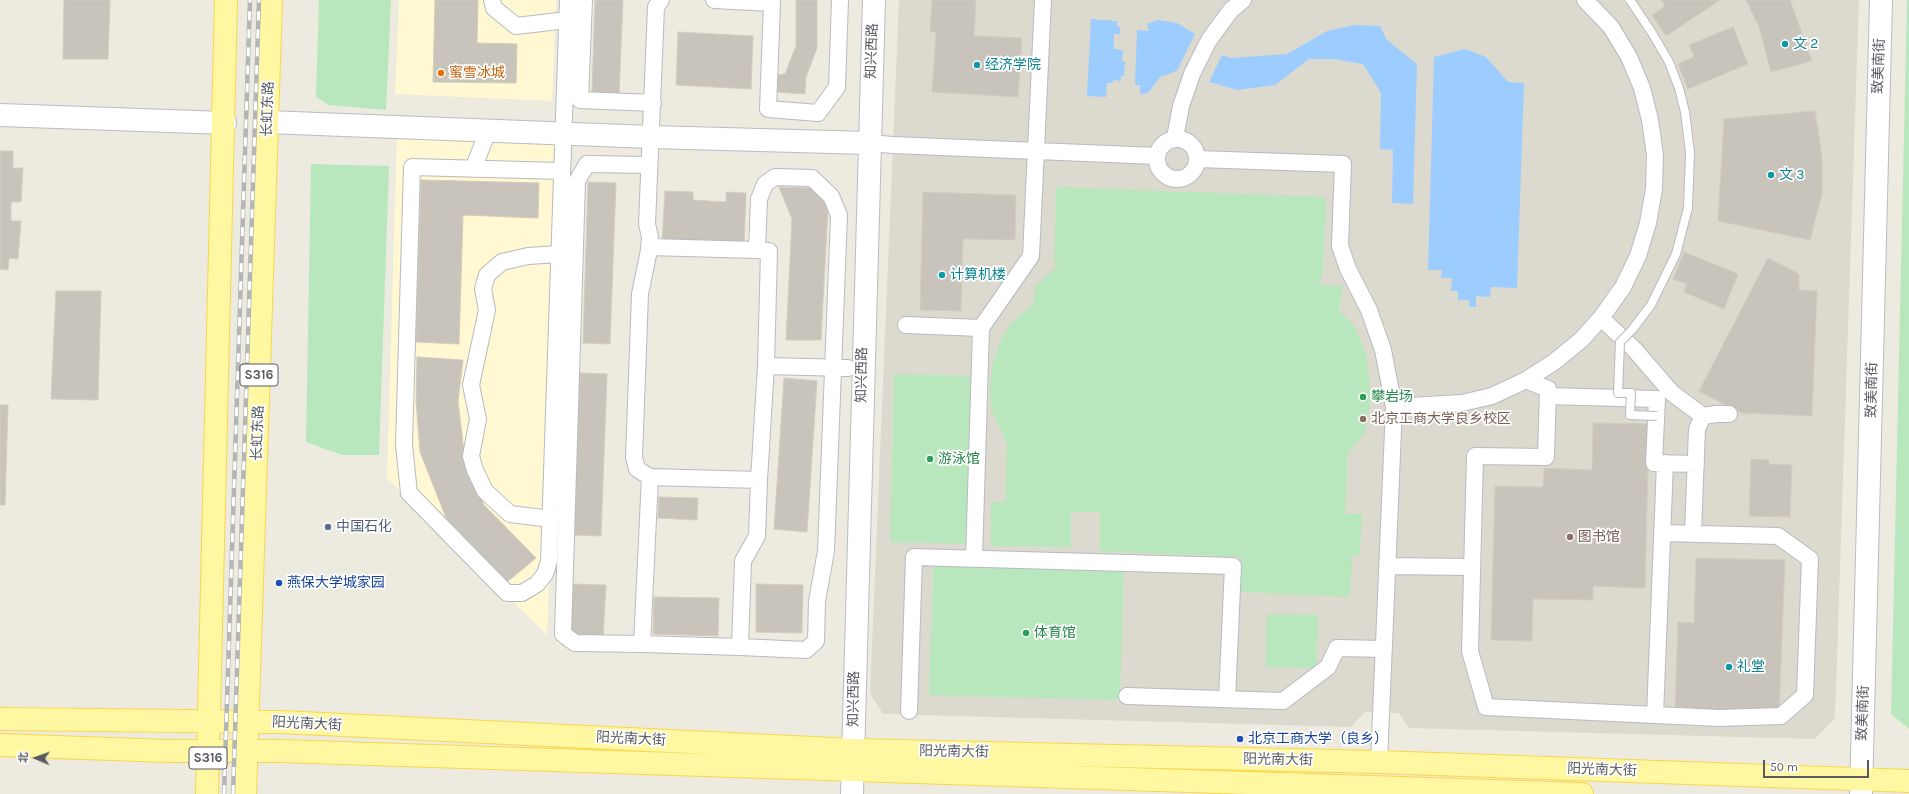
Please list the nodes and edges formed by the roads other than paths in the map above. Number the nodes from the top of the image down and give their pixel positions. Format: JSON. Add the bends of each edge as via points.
{"nodes":[{"id":1,"x":226,"y":0,"type":"edge"},
{"id":2,"x":271,"y":0,"type":"edge"},
{"id":3,"x":492,"y":0,"type":"edge"},
{"id":4,"x":568,"y":0,"type":"edge"},
{"id":5,"x":584,"y":0,"type":"edge"},
{"id":6,"x":661,"y":0,"type":"edge"},
{"id":7,"x":714,"y":0,"type":"edge"},
{"id":8,"x":840,"y":0,"type":"edge"},
{"id":9,"x":874,"y":0,"type":"edge"},
{"id":10,"x":1043,"y":0,"type":"edge"},
{"id":11,"x":1243,"y":0,"type":"edge"},
{"id":12,"x":1586,"y":0,"type":"edge"},
{"id":13,"x":1630,"y":0,"type":"edge"},
{"id":14,"x":1881,"y":0,"type":"edge"},
{"id":15,"x":772,"y":1,"type":"edge"},
{"id":16,"x":567,"y":20,"type":"junction"},
{"id":17,"x":653,"y":103,"type":"junction"},
{"id":18,"x":0,"y":115,"type":"edge"},
{"id":19,"x":267,"y":122,"type":"junction"},
{"id":20,"x":225,"y":123,"type":"junction"},
{"id":21,"x":488,"y":130,"type":"junction"},
{"id":22,"x":563,"y":133,"type":"junction"},
{"id":23,"x":650,"y":137,"type":"junction"},
{"id":24,"x":1175,"y":138,"type":"junction"},
{"id":25,"x":868,"y":143,"type":"junction"},
{"id":26,"x":1036,"y":151,"type":"junction"},
{"id":27,"x":1157,"y":156,"type":"junction"},
{"id":28,"x":1197,"y":159,"type":"junction"},
{"id":29,"x":649,"y":165,"type":"junction"},
{"id":30,"x":474,"y":169,"type":"junction"},
{"id":31,"x":562,"y":171,"type":"junction"},
{"id":32,"x":649,"y":247,"type":"junction"},
{"id":33,"x":757,"y":250,"type":"junction"},
{"id":34,"x":559,"y":254,"type":"junction"},
{"id":35,"x":1601,"y":318,"type":"junction"},
{"id":36,"x":906,"y":325,"type":"dead end"},
{"id":37,"x":981,"y":328,"type":"junction"},
{"id":38,"x":766,"y":366,"type":"junction"},
{"id":39,"x":841,"y":367,"type":"junction"},
{"id":40,"x":1526,"y":380,"type":"junction"},
{"id":41,"x":1548,"y":396,"type":"junction"},
{"id":42,"x":1394,"y":407,"type":"junction"},
{"id":43,"x":1729,"y":414,"type":"dead end"},
{"id":44,"x":1656,"y":416,"type":"junction"},
{"id":45,"x":1703,"y":416,"type":"junction"},
{"id":46,"x":1665,"y":464,"type":"junction"},
{"id":47,"x":1696,"y":464,"type":"junction"},
{"id":48,"x":650,"y":477,"type":"junction"},
{"id":49,"x":759,"y":480,"type":"junction"},
{"id":50,"x":551,"y":519,"type":"junction"},
{"id":51,"x":1662,"y":533,"type":"junction"},
{"id":52,"x":1693,"y":533,"type":"junction"},
{"id":53,"x":974,"y":559,"type":"junction"},
{"id":54,"x":1388,"y":566,"type":"junction"},
{"id":55,"x":1472,"y":567,"type":"junction"},
{"id":56,"x":642,"y":644,"type":"junction"},
{"id":57,"x":740,"y":647,"type":"junction"},
{"id":58,"x":1384,"y":649,"type":"junction"},
{"id":59,"x":1127,"y":696,"type":"dead end"},
{"id":60,"x":1227,"y":699,"type":"junction"},
{"id":61,"x":909,"y":711,"type":"dead end"},
{"id":62,"x":1655,"y":715,"type":"junction"},
{"id":63,"x":0,"y":719,"type":"edge"},
{"id":64,"x":248,"y":721,"type":"junction"},
{"id":65,"x":209,"y":722,"type":"junction"},
{"id":66,"x":0,"y":745,"type":"edge"},
{"id":67,"x":208,"y":751,"type":"junction"},
{"id":68,"x":246,"y":751,"type":"junction"},
{"id":69,"x":852,"y":760,"type":"junction"},
{"id":70,"x":1379,"y":762,"type":"junction"},
{"id":71,"x":1909,"y":781,"type":"edge"},
{"id":72,"x":1861,"y":786,"type":"edge"},
{"id":73,"x":1379,"y":791,"type":"edge"},
{"id":74,"x":207,"y":794,"type":"edge"},
{"id":75,"x":245,"y":794,"type":"edge"},
{"id":76,"x":852,"y":794,"type":"edge"},
{"id":77,"x":1582,"y":794,"type":"edge"}],
"edges":[{"from":1,"to":20,"type":"main road","number":"S316"},
{"from":2,"to":19,"type":"main road","name":"长虹东路","number":"S316"},
{"from":3,"to":16,"type":"street","via":[[494,8],[516,26]]},
{"from":4,"to":16,"type":"street"},
{"from":5,"to":17,"type":"street","via":[[580,100]]},
{"from":6,"to":17,"type":"street","via":[[656,7]]},
{"from":7,"to":15,"type":"street"},
{"from":8,"to":15,"type":"street","via":[[837,87],[818,113],[768,109]]},
{"from":9,"to":25,"type":"street","name":"知兴西路"},
{"from":10,"to":26,"type":"street"},
{"from":11,"to":24,"type":"street","via":[[1231,10],[1209,40],[1192,74],[1181,106]]},
{"from":12,"to":35,"type":"street","via":[[1611,27],[1629,57],[1642,88],[1655,155],[1654,189],[1648,223],[1638,256],[1623,286]]},
{"from":13,"to":44,"type":"lane","bridge":true,"via":[[1669,62],[1685,112],[1690,153],[1688,208],[1676,254],[1651,305],[1620,342],[1618,393],[1631,393],[1630,415]]},
{"from":14,"to":72,"type":"street","name":"致美南街"},
{"from":16,"to":22,"type":"street"},
{"from":17,"to":23,"type":"street"},
{"from":18,"to":20,"type":"street"},
{"from":19,"to":21,"type":"street"},
{"from":19,"to":64,"type":"main road","name":"长虹东路","number":"S316"},
{"from":20,"to":65,"type":"main road","number":"S316"},
{"from":21,"to":22,"type":"street"},
{"from":21,"to":30,"type":"street"},
{"from":22,"to":23,"type":"street"},
{"from":22,"to":31,"type":"street"},
{"from":23,"to":25,"type":"street"},
{"from":23,"to":29,"type":"street"},
{"from":24,"to":27,"type":"street","via":[[1163,144]]},
{"from":24,"to":28,"type":"street","via":[[1193,146]]},
{"from":25,"to":26,"type":"street"},
{"from":25,"to":69,"type":"street","name":"知兴西路"},
{"from":26,"to":27,"type":"street"},
{"from":26,"to":37,"type":"street","via":[[1031,256]]},
{"from":27,"to":28,"type":"street","via":[[1163,174],[1176,179],[1188,176],[1193,171]]},
{"from":28,"to":42,"type":"street","via":[[1343,164],[1340,246],[1348,269],[1369,310],[1383,350]]},
{"from":29,"to":32,"type":"street","via":[[646,224],[650,237]]},
{"from":29,"to":56,"type":"street","via":[[587,164],[577,181],[563,634],[575,643]]},
{"from":30,"to":31,"type":"street"},
{"from":30,"to":50,"type":"street","via":[[412,167],[404,445],[409,493],[507,593],[522,593],[537,584],[545,574],[549,561]]},
{"from":31,"to":34,"type":"street"},
{"from":32,"to":33,"type":"street"},
{"from":32,"to":48,"type":"street","via":[[640,294],[634,457],[638,469]]},
{"from":33,"to":38,"type":"street","via":[[769,251]]},
{"from":33,"to":39,"type":"street","via":[[759,199],[766,184],[775,177],[812,178],[832,196],[839,215]]},
{"from":34,"to":50,"type":"street"},
{"from":34,"to":50,"type":"street","via":[[528,256],[502,262],[486,275],[483,289],[487,310],[471,385],[478,419],[471,456],[474,470],[485,491],[510,514]]},
{"from":35,"to":40,"type":"street","via":[[1581,340]]},
{"from":35,"to":45,"type":"street","via":[[1634,349],[1672,393]]},
{"from":36,"to":37,"type":"street"},
{"from":37,"to":53,"type":"street"},
{"from":38,"to":39,"type":"street"},
{"from":38,"to":49,"type":"street"},
{"from":39,"to":57,"type":"street","via":[[826,551],[817,601],[816,641],[806,650]]},
{"from":40,"to":41,"type":"street","via":[[1548,389]]},
{"from":40,"to":42,"type":"street","via":[[1492,396],[1462,403]]},
{"from":41,"to":44,"type":"street","via":[[1657,399]]},
{"from":41,"to":55,"type":"street","via":[[1546,457],[1475,456]]},
{"from":42,"to":54,"type":"street"},
{"from":43,"to":45,"type":"street"},
{"from":44,"to":46,"type":"street","via":[[1654,463]]},
{"from":45,"to":47,"type":"street","via":[[1697,429]]},
{"from":46,"to":47,"type":"street"},
{"from":46,"to":51,"type":"street"},
{"from":47,"to":52,"type":"street"},
{"from":48,"to":49,"type":"street"},
{"from":48,"to":56,"type":"street"},
{"from":49,"to":57,"type":"street","via":[[757,536],[743,561]]},
{"from":51,"to":52,"type":"street"},
{"from":51,"to":62,"type":"street"},
{"from":52,"to":62,"type":"street","via":[[1778,536],[1810,559],[1805,695],[1781,716],[1719,718]]},
{"from":53,"to":60,"type":"street","via":[[1233,566]]},
{"from":53,"to":61,"type":"street","via":[[914,557]]},
{"from":54,"to":55,"type":"street"},
{"from":54,"to":58,"type":"street"},
{"from":55,"to":62,"type":"street","via":[[1470,651],[1486,707]]},
{"from":56,"to":57,"type":"street"},
{"from":58,"to":60,"type":"street","via":[[1337,648],[1328,667],[1283,701]]},
{"from":58,"to":70,"type":"street"},
{"from":59,"to":60,"type":"street"},
{"from":63,"to":65,"type":"main road","name":"阳光南大街"},
{"from":64,"to":65,"type":"main road","name":"阳光南大街"},
{"from":64,"to":68,"type":"main road","name":"长虹东路","number":"S316"},
{"from":64,"to":69,"type":"main road","name":"阳光南大街"},
{"from":65,"to":67,"type":"main road","number":"S316"},
{"from":66,"to":67,"type":"main road","name":"阳光南大街"},
{"from":67,"to":68,"type":"main road","name":"阳光南大街"},
{"from":67,"to":74,"type":"main road","number":"S316"},
{"from":68,"to":69,"type":"main road","name":"阳光南大街"},
{"from":68,"to":75,"type":"main road","name":"长虹东路","number":"S316"},
{"from":69,"to":70,"type":"main road","name":"阳光南大街"},
{"from":69,"to":73,"type":"main road","name":"阳光南大街"},
{"from":69,"to":76,"type":"street","name":"知兴西路"},
{"from":70,"to":72,"type":"main road","name":"阳光南大街"},
{"from":71,"to":72,"type":"main road","name":"阳光南大街"},
{"from":73,"to":77,"type":"main road","name":"阳光南大街"}]}
